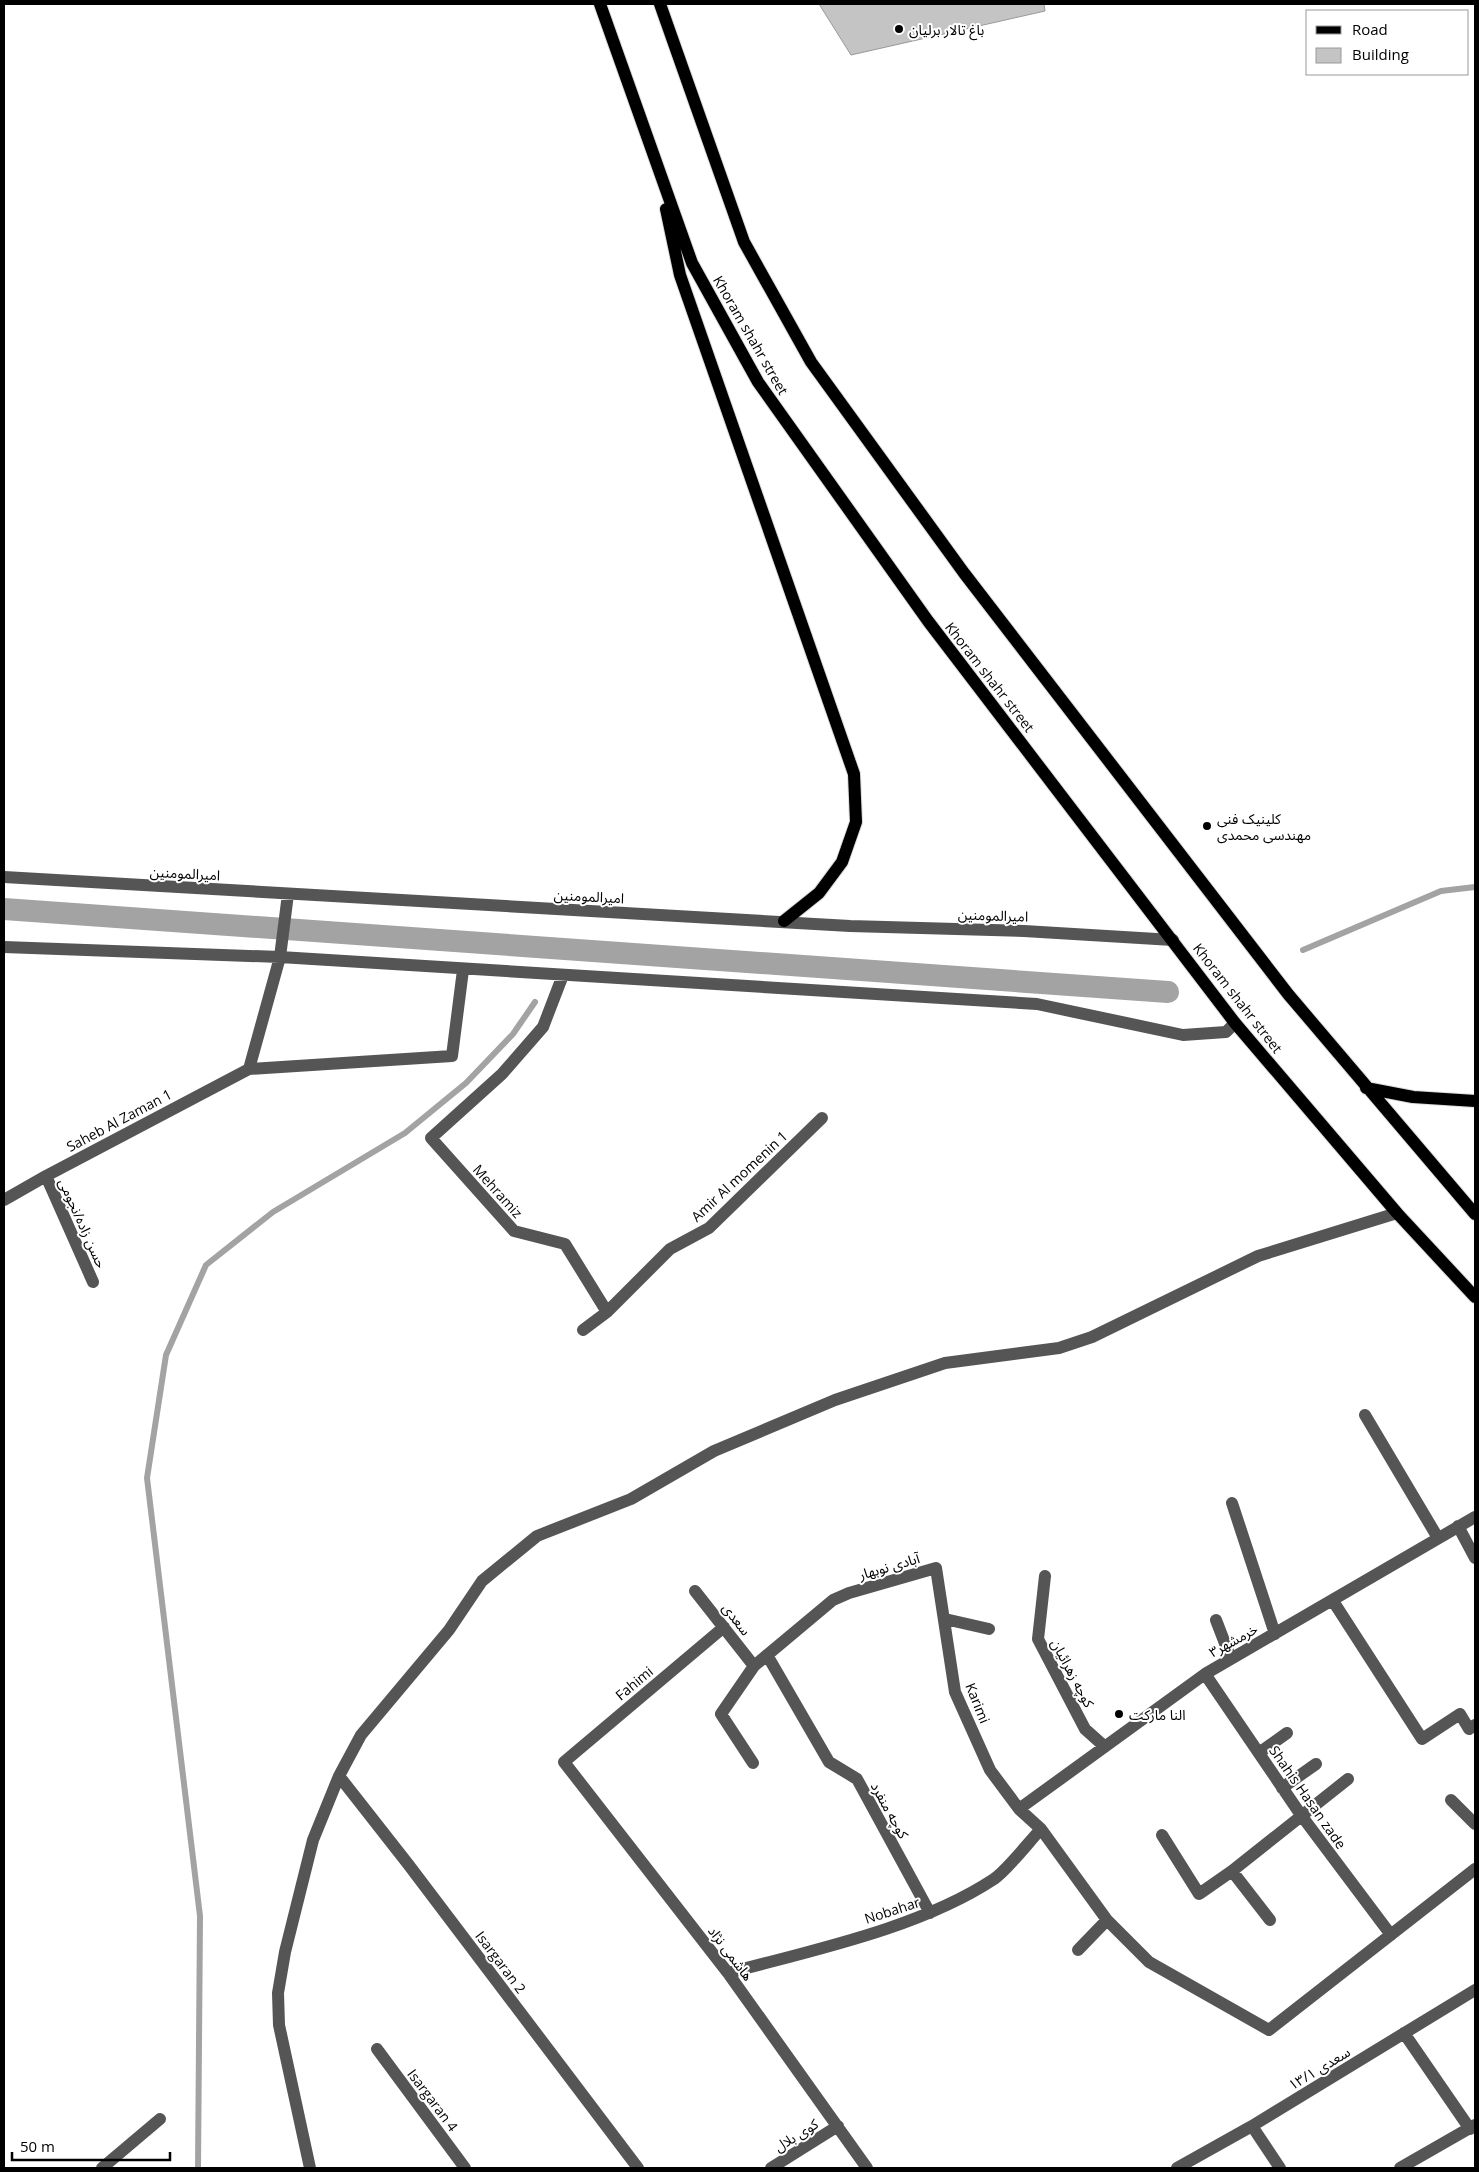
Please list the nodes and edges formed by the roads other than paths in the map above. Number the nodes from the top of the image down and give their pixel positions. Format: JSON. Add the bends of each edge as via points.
{"nodes":[{"id":1,"x":600,"y":4,"type":"edge"},
{"id":2,"x":660,"y":4,"type":"edge"},
{"id":3,"x":655,"y":158,"type":"junction"},
{"id":4,"x":4,"y":877,"type":"edge"},
{"id":5,"x":288,"y":894,"type":"junction"},
{"id":6,"x":784,"y":921,"type":"junction"},
{"id":7,"x":1173,"y":940,"type":"junction"},
{"id":8,"x":4,"y":947,"type":"edge"},
{"id":9,"x":280,"y":957,"type":"junction"},
{"id":10,"x":463,"y":970,"type":"junction"},
{"id":11,"x":563,"y":975,"type":"junction"},
{"id":12,"x":1235,"y":1023,"type":"junction"},
{"id":13,"x":249,"y":1068,"type":"junction"},
{"id":14,"x":1366,"y":1088,"type":"junction"},
{"id":15,"x":1475,"y":1101,"type":"edge"},
{"id":16,"x":822,"y":1118,"type":"dead end"},
{"id":17,"x":46,"y":1176,"type":"junction"},
{"id":18,"x":4,"y":1200,"type":"edge"},
{"id":19,"x":1397,"y":1213,"type":"junction"},
{"id":20,"x":1475,"y":1214,"type":"edge"},
{"id":21,"x":93,"y":1282,"type":"dead end"},
{"id":22,"x":1475,"y":1297,"type":"edge"},
{"id":23,"x":608,"y":1312,"type":"junction"},
{"id":24,"x":583,"y":1330,"type":"dead end"},
{"id":25,"x":1365,"y":1415,"type":"dead end"},
{"id":26,"x":1232,"y":1503,"type":"dead end"},
{"id":27,"x":1475,"y":1517,"type":"edge"},
{"id":28,"x":1458,"y":1526,"type":"junction"},
{"id":29,"x":1438,"y":1538,"type":"junction"},
{"id":30,"x":1475,"y":1558,"type":"edge"},
{"id":31,"x":936,"y":1568,"type":"joint"},
{"id":32,"x":1045,"y":1576,"type":"dead end"},
{"id":33,"x":695,"y":1591,"type":"dead end"},
{"id":34,"x":1333,"y":1601,"type":"junction"},
{"id":35,"x":945,"y":1618,"type":"junction"},
{"id":36,"x":1216,"y":1620,"type":"dead end"},
{"id":37,"x":724,"y":1627,"type":"junction"},
{"id":38,"x":988,"y":1629,"type":"dead end"},
{"id":39,"x":1275,"y":1634,"type":"junction"},
{"id":40,"x":767,"y":1655,"type":"junction"},
{"id":41,"x":1231,"y":1659,"type":"junction"},
{"id":42,"x":754,"y":1666,"type":"junction"},
{"id":43,"x":1205,"y":1674,"type":"junction"},
{"id":44,"x":1475,"y":1725,"type":"edge"},
{"id":45,"x":1287,"y":1733,"type":"dead end"},
{"id":46,"x":1104,"y":1746,"type":"junction"},
{"id":47,"x":1259,"y":1753,"type":"junction"},
{"id":48,"x":564,"y":1762,"type":"joint"},
{"id":49,"x":754,"y":1763,"type":"dead end"},
{"id":50,"x":1316,"y":1764,"type":"dead end"},
{"id":51,"x":339,"y":1776,"type":"junction"},
{"id":52,"x":1348,"y":1779,"type":"dead end"},
{"id":53,"x":1282,"y":1788,"type":"junction"},
{"id":54,"x":1451,"y":1800,"type":"dead end"},
{"id":55,"x":1019,"y":1809,"type":"junction"},
{"id":56,"x":1301,"y":1815,"type":"junction"},
{"id":57,"x":1475,"y":1824,"type":"edge"},
{"id":58,"x":1041,"y":1829,"type":"junction"},
{"id":59,"x":1162,"y":1835,"type":"dead end"},
{"id":60,"x":1475,"y":1869,"type":"edge"},
{"id":61,"x":1232,"y":1871,"type":"junction"},
{"id":62,"x":930,"y":1913,"type":"junction"},
{"id":63,"x":1106,"y":1920,"type":"junction"},
{"id":64,"x":1270,"y":1920,"type":"dead end"},
{"id":65,"x":1391,"y":1935,"type":"junction"},
{"id":66,"x":1078,"y":1950,"type":"dead end"},
{"id":67,"x":728,"y":1973,"type":"junction"},
{"id":68,"x":1475,"y":1990,"type":"edge"},
{"id":69,"x":1404,"y":2034,"type":"junction"},
{"id":70,"x":377,"y":2049,"type":"dead end"},
{"id":71,"x":160,"y":2119,"type":"dead end"},
{"id":72,"x":838,"y":2126,"type":"junction"},
{"id":73,"x":1252,"y":2126,"type":"junction"},
{"id":74,"x":1473,"y":2127,"type":"edge"},
{"id":75,"x":102,"y":2168,"type":"edge"},
{"id":76,"x":310,"y":2168,"type":"edge"},
{"id":77,"x":465,"y":2168,"type":"edge"},
{"id":78,"x":638,"y":2168,"type":"edge"},
{"id":79,"x":771,"y":2168,"type":"edge"},
{"id":80,"x":867,"y":2168,"type":"edge"},
{"id":81,"x":1177,"y":2168,"type":"edge"},
{"id":82,"x":1280,"y":2168,"type":"edge"},
{"id":83,"x":1400,"y":2168,"type":"edge"}],
"edges":[{"from":1,"to":3,"type":"main road","name":"Khoram shahr street"},
{"from":2,"to":14,"type":"main road","via":[[744,242],[810,362],[982,596],[1288,994]]},
{"from":3,"to":6,"type":"main road","via":[[680,275],[854,774],[856,822],[842,862],[819,893]]},
{"from":3,"to":7,"type":"main road","name":"Khoram shahr street","via":[[692,263],[758,382],[928,621]]},
{"from":4,"to":5,"type":"street","name":"امیرالمومنین"},
{"from":5,"to":6,"type":"street","name":"امیرالمومنین"},
{"from":5,"to":9,"type":"street"},
{"from":6,"to":7,"type":"street","name":"امیرالمومنین"},
{"from":7,"to":12,"type":"main road","name":"Khoram shahr street"},
{"from":8,"to":9,"type":"street"},
{"from":9,"to":10,"type":"street"},
{"from":9,"to":13,"type":"street"},
{"from":10,"to":11,"type":"street"},
{"from":10,"to":13,"type":"street","via":[[452,1056]]},
{"from":11,"to":12,"type":"street","via":[[1037,1004],[1182,1036],[1226,1032]]},
{"from":11,"to":23,"type":"street","name":"Mehramiz","via":[[543,1027],[502,1074],[431,1138],[514,1231],[565,1244]]},
{"from":12,"to":19,"type":"main road","name":"Khoram shahr street"},
{"from":13,"to":17,"type":"street","name":"Saheb Al Zaman 1"},
{"from":14,"to":15,"type":"main road","via":[[1413,1097]]},
{"from":14,"to":20,"type":"main road"},
{"from":16,"to":23,"type":"street","name":"Amir Al momenin 1","via":[[708,1228],[670,1249]]},
{"from":17,"to":18,"type":"street","name":"Saheb Al Zaman 1"},
{"from":17,"to":21,"type":"street","name":"حسن زاده/نجومی"},
{"from":19,"to":22,"type":"main road","name":"Khoram shahr street"},
{"from":19,"to":51,"type":"street","via":[[1258,1256],[1092,1336],[1059,1348],[946,1363],[836,1400],[714,1451],[631,1499],[537,1536],[482,1581],[449,1630],[361,1735]]},
{"from":23,"to":24,"type":"street","name":"Amir Al momenin 1"},
{"from":25,"to":29,"type":"street"},
{"from":26,"to":39,"type":"street"},
{"from":27,"to":28,"type":"street","name":"خرمشهر۳"},
{"from":28,"to":29,"type":"street","name":"خرمشهر۳"},
{"from":28,"to":30,"type":"street"},
{"from":29,"to":34,"type":"street","name":"خرمشهر۳"},
{"from":31,"to":35,"type":"street","name":"Karimi"},
{"from":31,"to":40,"type":"street","name":"آبادی نوبهار","via":[[833,1600]]},
{"from":32,"to":46,"type":"street","name":"کوچه زهرائیان","via":[[1038,1639],[1085,1729]]},
{"from":33,"to":37,"type":"street","name":"سعدی"},
{"from":34,"to":39,"type":"street","name":"خرمشهر۳"},
{"from":34,"to":44,"type":"street","via":[[1422,1739],[1460,1714],[1469,1728]]},
{"from":35,"to":38,"type":"street"},
{"from":35,"to":55,"type":"street","name":"Karimi","via":[[955,1692],[990,1770]]},
{"from":36,"to":41,"type":"street"},
{"from":37,"to":42,"type":"street","name":"سعدی"},
{"from":37,"to":48,"type":"street","name":"Fahimi"},
{"from":39,"to":41,"type":"street","name":"خرمشهر۳"},
{"from":40,"to":42,"type":"street","name":"آبادی نوبهار"},
{"from":40,"to":62,"type":"street","name":"کوچه منفرد","via":[[829,1762],[856,1779]]},
{"from":41,"to":43,"type":"street","name":"خرمشهر۳"},
{"from":42,"to":49,"type":"street","name":"آبادی نوبهار","via":[[721,1714]]},
{"from":43,"to":46,"type":"street","name":"خرمشهر۳"},
{"from":43,"to":47,"type":"street","name":"Shahis Hasan zade"},
{"from":45,"to":47,"type":"street"},
{"from":46,"to":55,"type":"street","name":"خرمشهر۳"},
{"from":47,"to":53,"type":"street","name":"Shahis Hasan zade"},
{"from":48,"to":67,"type":"street","name":"هاشمی نژاد"},
{"from":50,"to":53,"type":"street"},
{"from":51,"to":76,"type":"street","via":[[313,1840],[284,1952],[278,1993],[279,2025]]},
{"from":51,"to":78,"type":"street","name":"Isargaran 2"},
{"from":52,"to":56,"type":"street"},
{"from":53,"to":56,"type":"street","name":"Shahis Hasan zade"},
{"from":54,"to":57,"type":"street"},
{"from":55,"to":58,"type":"street","name":"Karimi"},
{"from":56,"to":61,"type":"street"},
{"from":56,"to":65,"type":"street","name":"Shahis Hasan zade"},
{"from":58,"to":62,"type":"street","name":"Nobahar","via":[[995,1878]]},
{"from":58,"to":63,"type":"street","name":"Karimi"},
{"from":59,"to":61,"type":"street","via":[[1199,1894]]},
{"from":60,"to":65,"type":"street"},
{"from":61,"to":64,"type":"street"},
{"from":62,"to":67,"type":"street","name":"Nobahar","via":[[836,1944]]},
{"from":63,"to":65,"type":"street","name":"Karimi","via":[[1149,1962],[1269,2030]]},
{"from":63,"to":66,"type":"street"},
{"from":67,"to":72,"type":"street","name":"هاشمی نژاد"},
{"from":68,"to":69,"type":"street","name":"سعدی ۱۳/۱"},
{"from":69,"to":73,"type":"street","name":"سعدی ۱۳/۱"},
{"from":69,"to":74,"type":"street"},
{"from":70,"to":77,"type":"street","name":"Isargaran 4"},
{"from":71,"to":75,"type":"street"},
{"from":72,"to":79,"type":"street","name":"کوی بلال"},
{"from":72,"to":80,"type":"street","name":"هاشمی نژاد"},
{"from":73,"to":81,"type":"street","name":"سعدی ۱۳/۱"},
{"from":73,"to":82,"type":"street"},
{"from":74,"to":83,"type":"street"}]}
